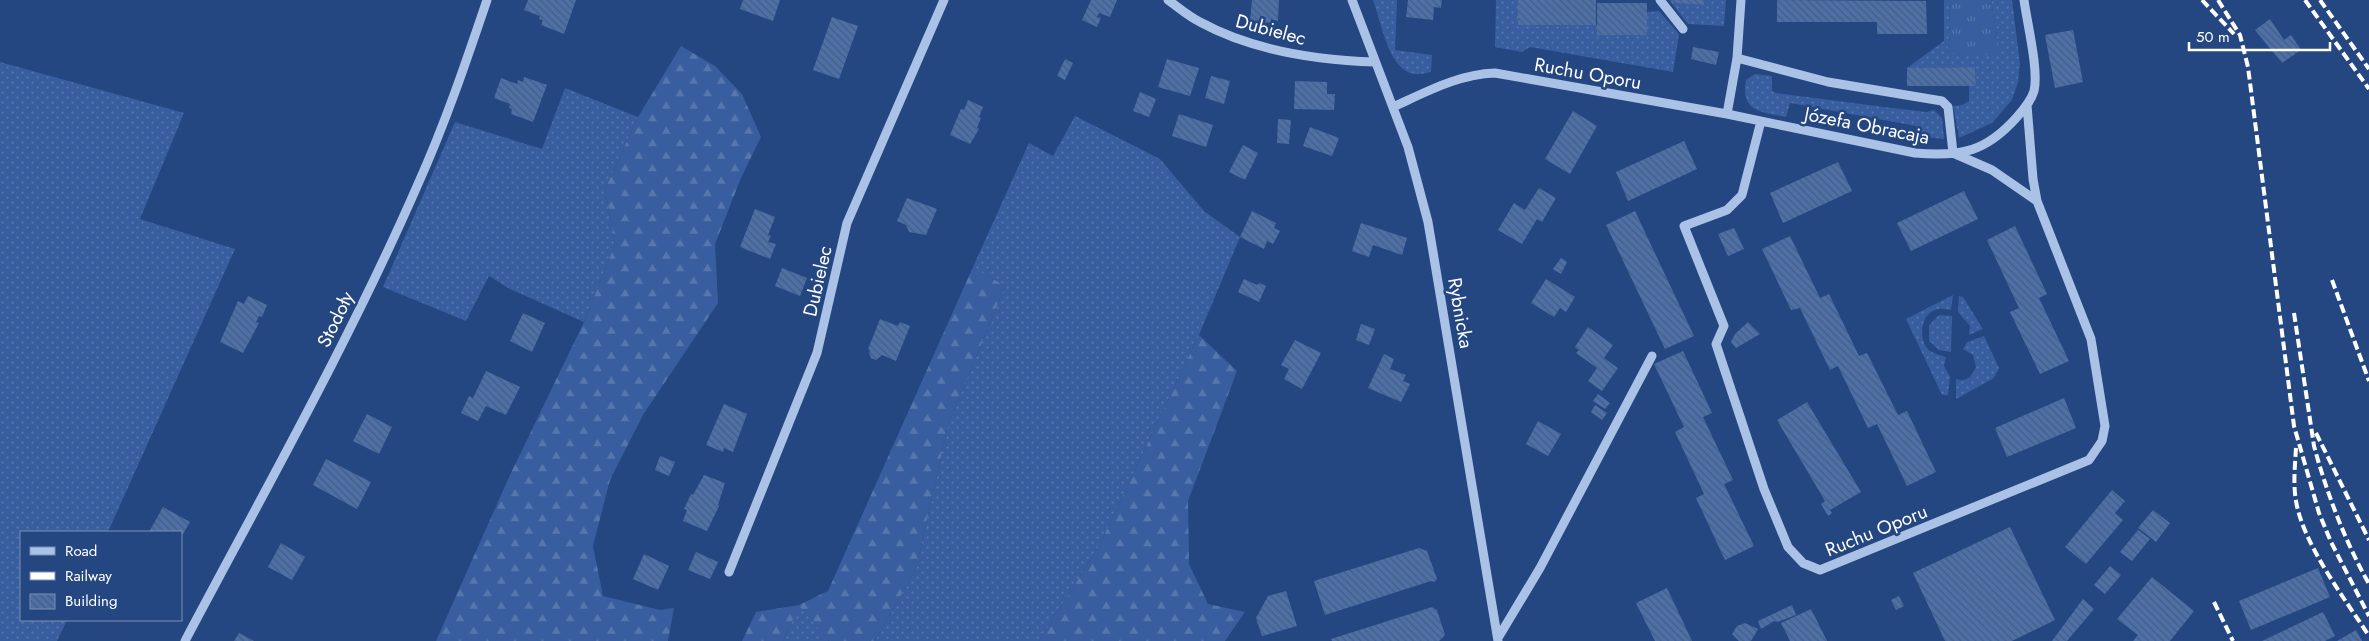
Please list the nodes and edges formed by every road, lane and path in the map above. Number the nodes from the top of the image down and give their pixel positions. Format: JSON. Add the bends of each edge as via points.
{"nodes":[{"id":1,"x":487,"y":0,"type":"edge"},
{"id":2,"x":944,"y":0,"type":"edge"},
{"id":3,"x":1168,"y":0,"type":"edge"},
{"id":4,"x":1352,"y":0,"type":"edge"},
{"id":5,"x":1660,"y":0,"type":"edge"},
{"id":6,"x":1741,"y":0,"type":"edge"},
{"id":7,"x":2024,"y":0,"type":"edge"},
{"id":8,"x":1683,"y":29,"type":"dead end"},
{"id":9,"x":1737,"y":58,"type":"junction"},
{"id":10,"x":1375,"y":62,"type":"junction"},
{"id":11,"x":2027,"y":106,"type":"junction"},
{"id":12,"x":1393,"y":107,"type":"junction"},
{"id":13,"x":1727,"y":114,"type":"junction"},
{"id":14,"x":1761,"y":121,"type":"junction"},
{"id":15,"x":1953,"y":153,"type":"junction"},
{"id":16,"x":2037,"y":201,"type":"junction"},
{"id":17,"x":1652,"y":356,"type":"dead end"},
{"id":18,"x":729,"y":572,"type":"dead end"},
{"id":19,"x":1498,"y":639,"type":"edge"},
{"id":20,"x":185,"y":641,"type":"edge"}],
"edges":[{"from":1,"to":20,"type":"street","name":"Stodoły","via":[[448,112],[418,184],[341,346]]},
{"from":2,"to":18,"type":"street","name":"Dubielec","via":[[847,223],[817,353]]},
{"from":3,"to":10,"type":"street","name":"Dubielec","via":[[1198,21],[1232,38],[1313,57]]},
{"from":4,"to":10,"type":"street","name":"Rybnicka"},
{"from":5,"to":8,"type":"street"},
{"from":6,"to":9,"type":"street"},
{"from":7,"to":11,"type":"street","name":"Józefa Obracaja","via":[[2034,68],[2034,91]]},
{"from":9,"to":13,"type":"street"},
{"from":9,"to":15,"type":"street","via":[[1828,82],[1942,101],[1948,107]]},
{"from":10,"to":12,"type":"street","name":"Rybnicka"},
{"from":11,"to":15,"type":"street","name":"Józefa Obracaja","via":[[2008,128],[1979,148]]},
{"from":11,"to":16,"type":"street","name":"Ruchu Oporu"},
{"from":12,"to":13,"type":"street","name":"Ruchu Oporu","via":[[1459,79],[1495,74]]},
{"from":12,"to":19,"type":"street","name":"Rybnicka","via":[[1408,147],[1428,222]]},
{"from":13,"to":14,"type":"street","name":"Józefa Obracaja"},
{"from":14,"to":15,"type":"street","name":"Józefa Obracaja","via":[[1915,153]]},
{"from":14,"to":16,"type":"street","name":"Ruchu Oporu","via":[[1742,196],[1727,210],[1684,226],[1724,326],[1716,344],[1764,489],[1788,547],[1803,563],[1820,570],[2089,460],[2102,441],[2105,426],[2091,340]]},
{"from":15,"to":16,"type":"street","via":[[1992,170]]},
{"from":17,"to":19,"type":"street","via":[[1540,568]]}]}
